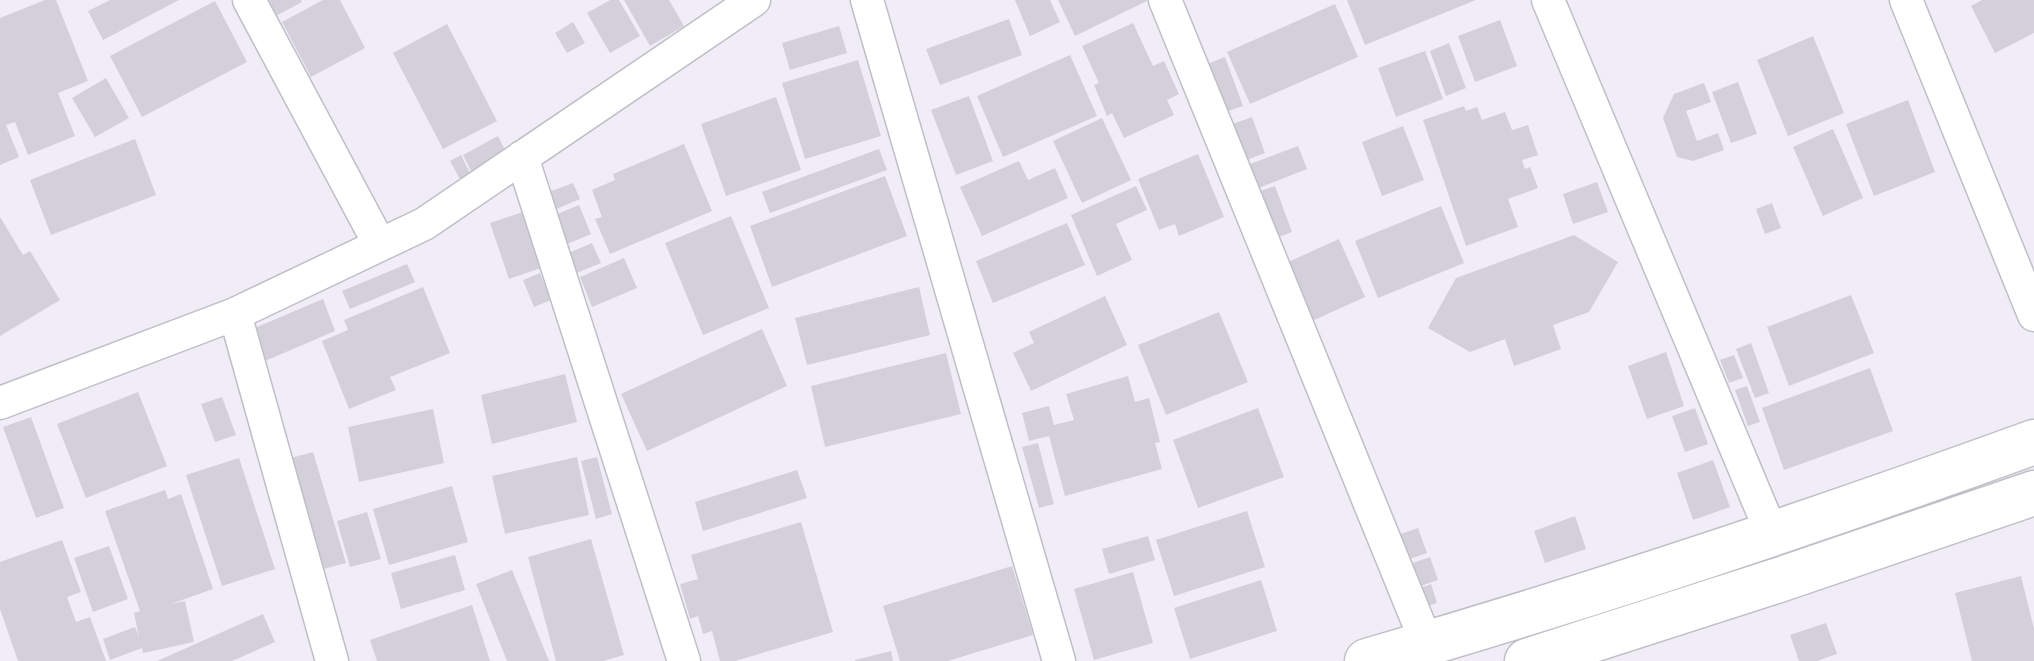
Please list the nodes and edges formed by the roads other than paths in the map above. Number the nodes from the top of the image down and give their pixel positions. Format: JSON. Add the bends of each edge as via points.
{"nodes":[{"id":1,"x":249,"y":0,"type":"edge"},
{"id":2,"x":754,"y":0,"type":"edge"},
{"id":3,"x":867,"y":0,"type":"edge"},
{"id":4,"x":1165,"y":0,"type":"edge"},
{"id":5,"x":1548,"y":0,"type":"edge"},
{"id":6,"x":1906,"y":0,"type":"edge"},
{"id":7,"x":522,"y":157,"type":"junction"},
{"id":8,"x":380,"y":245,"type":"junction"},
{"id":9,"x":235,"y":314,"type":"junction"},
{"id":10,"x":2034,"y":315,"type":"edge"},
{"id":11,"x":0,"y":403,"type":"edge"},
{"id":12,"x":2034,"y":442,"type":"edge"},
{"id":13,"x":2034,"y":493,"type":"edge"},
{"id":14,"x":1772,"y":534,"type":"junction"},
{"id":15,"x":1427,"y":644,"type":"junction"},
{"id":16,"x":332,"y":661,"type":"edge"},
{"id":17,"x":684,"y":661,"type":"edge"},
{"id":18,"x":1059,"y":661,"type":"edge"},
{"id":19,"x":1367,"y":661,"type":"edge"},
{"id":20,"x":1527,"y":661,"type":"edge"}],
"edges":[{"from":1,"to":8,"type":"street"},
{"from":2,"to":7,"type":"street"},
{"from":3,"to":18,"type":"street"},
{"from":4,"to":15,"type":"street"},
{"from":5,"to":14,"type":"street"},
{"from":6,"to":10,"type":"street"},
{"from":7,"to":8,"type":"street","via":[[424,224]]},
{"from":7,"to":17,"type":"street"},
{"from":8,"to":9,"type":"street"},
{"from":9,"to":11,"type":"street"},
{"from":9,"to":16,"type":"street"},
{"from":12,"to":14,"type":"main road"},
{"from":13,"to":20,"type":"main road"},
{"from":14,"to":15,"type":"main road"},
{"from":15,"to":19,"type":"main road"}]}
